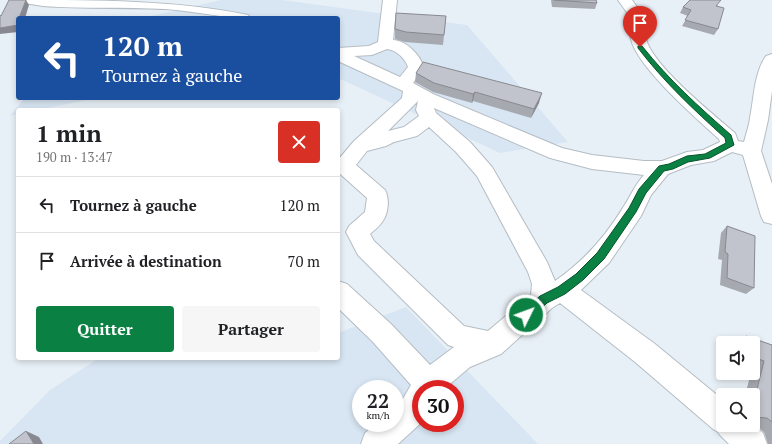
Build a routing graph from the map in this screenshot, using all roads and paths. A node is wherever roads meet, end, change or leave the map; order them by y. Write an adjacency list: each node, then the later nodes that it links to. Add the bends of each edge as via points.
1 (28, 0): 4 (street, via 155,5)
2 (390, 0): 5 (street)
3 (625, 0): 11 (street, via 640,21 640,47 678,92)
4 (234, 16)
5 (385, 44): 6 (street, via 372,50); 9 (street, via 397,45 413,59)
6 (340, 54)
7 (340, 55): 9 (street)
8 (772, 59): 11 (street, via 765,81 759,120)
9 (418, 97): 10 (street, via 410,100); 10 (street, via 410,132); 12 (street, via 557,153 592,162); 15 (street, via 485,172 539,268 544,284)
10 (361, 146): 16 (street, via 344,166 378,196 375,216 357,232 366,248 458,336)
11 (741, 148): 12 (street, via 687,159); 13 (street)
12 (662, 168): 15 (street, via 642,191 633,210 600,256 580,277)
13 (772, 216)
14 (340, 294): 17 (street, via 382,333)
15 (553, 295): 16 (street); 20 (street, via 645,352)
16 (492, 345): 18 (street, via 460,358)
17 (417, 380)
18 (434, 380)
19 (412, 410): 22 (street)
20 (716, 413)
21 (738, 432): 23 (street)
22 (376, 444)
23 (752, 444)

